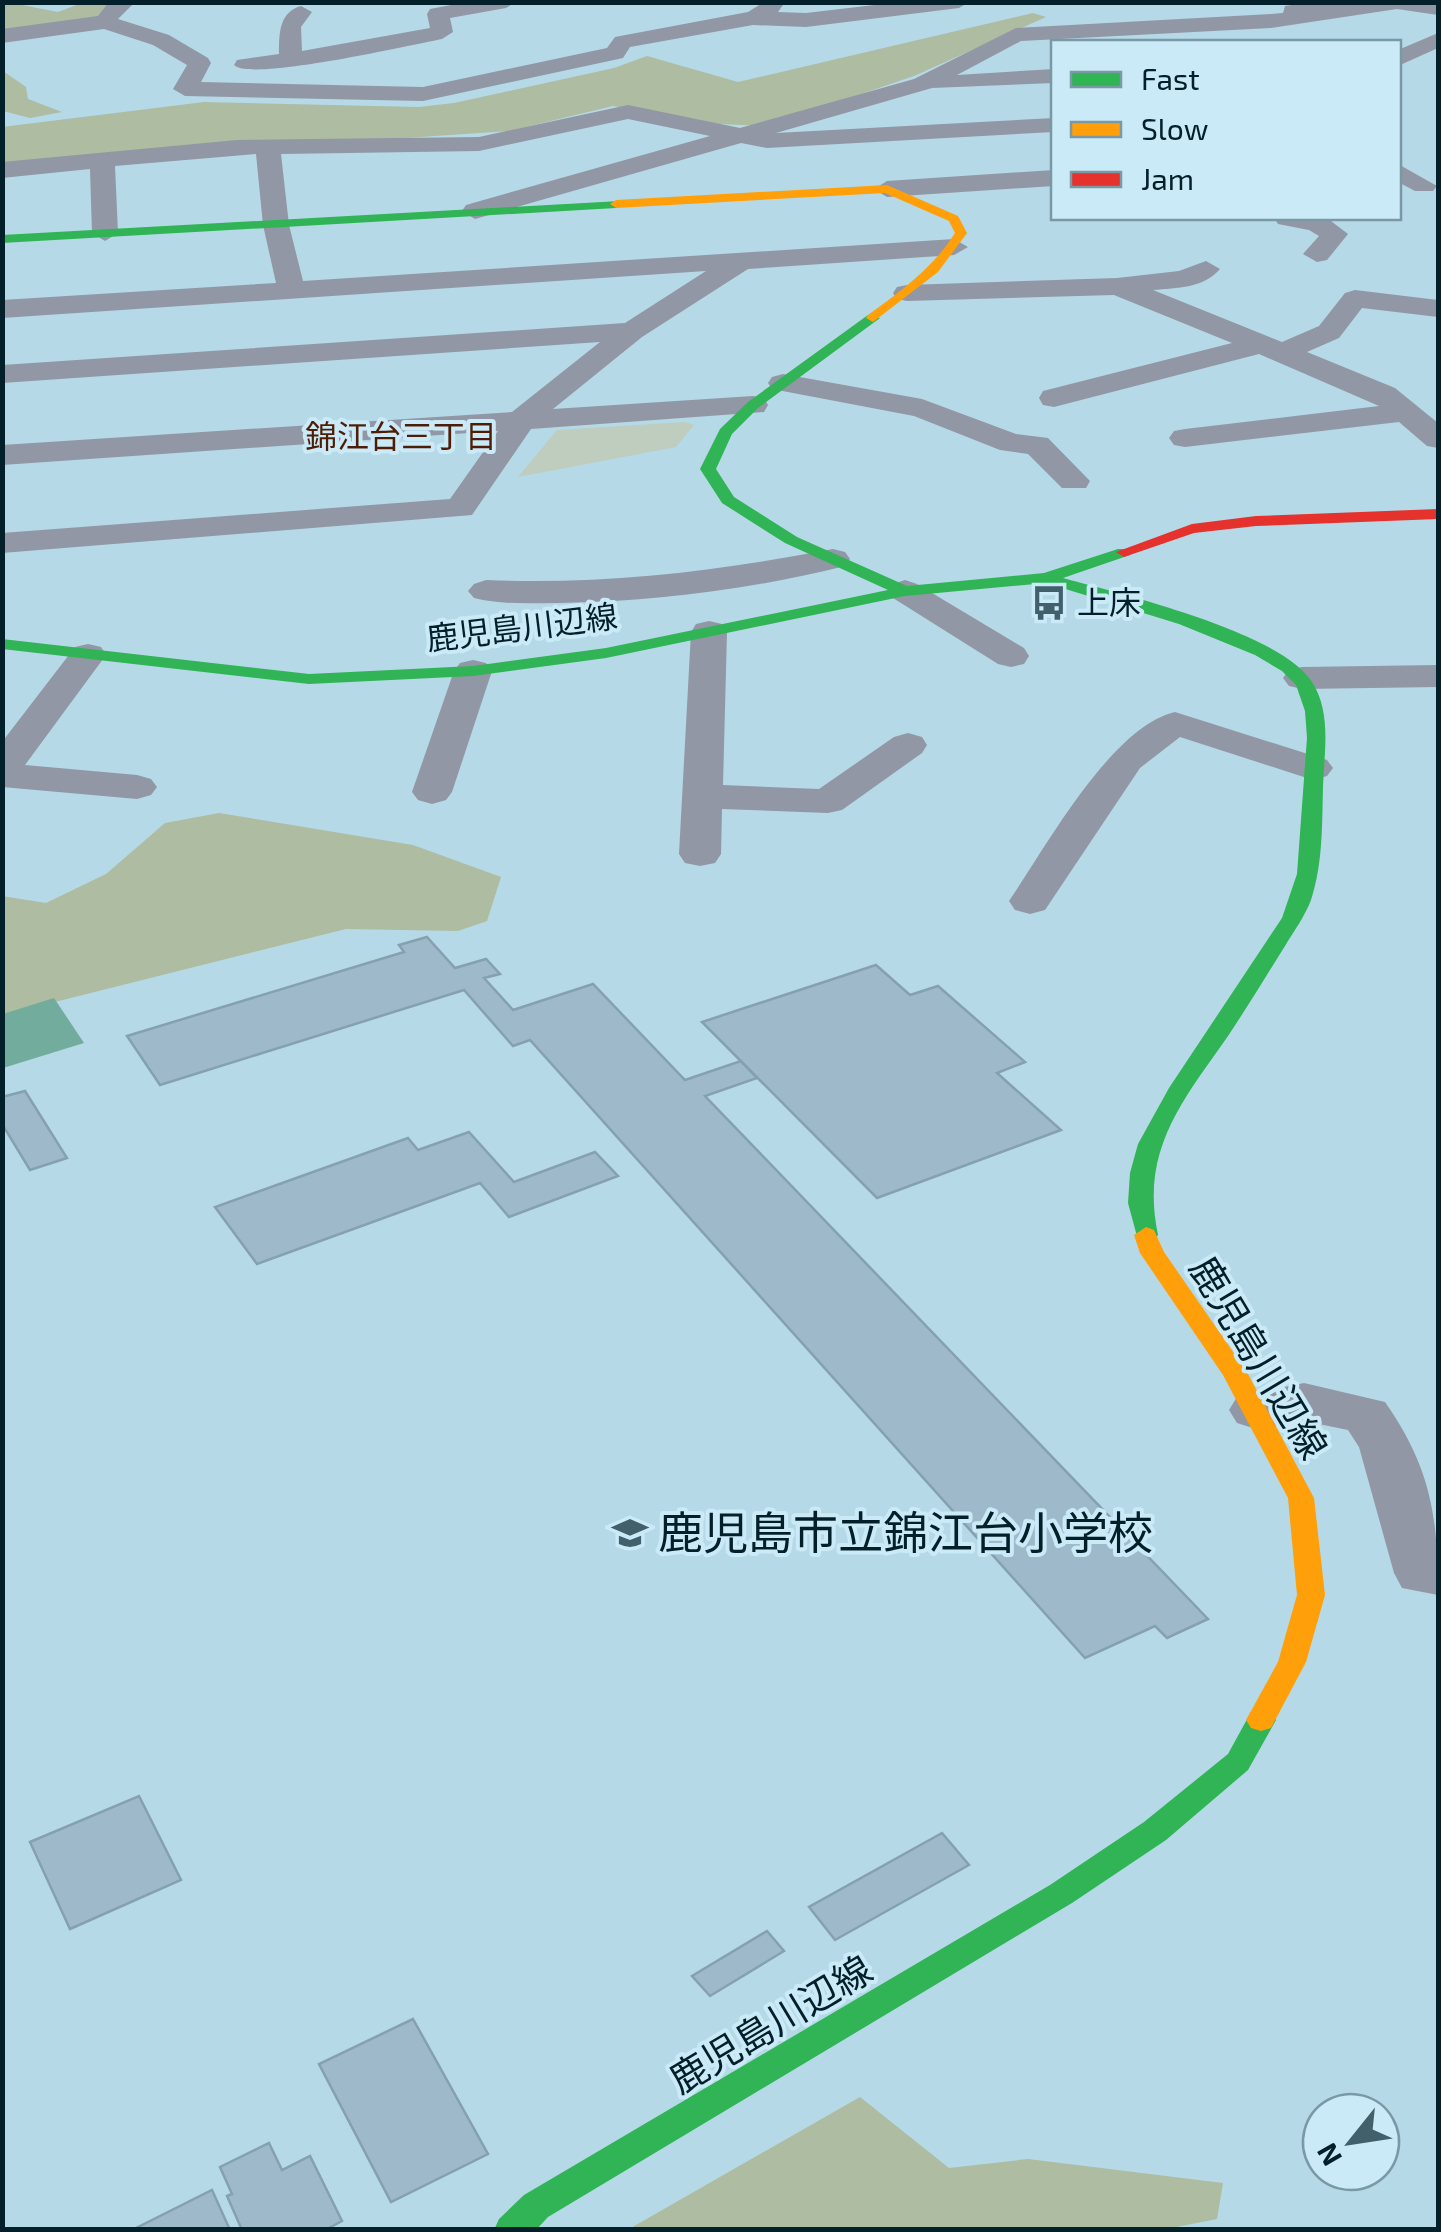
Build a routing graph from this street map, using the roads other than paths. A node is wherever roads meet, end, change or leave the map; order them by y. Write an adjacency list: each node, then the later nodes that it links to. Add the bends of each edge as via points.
1 (125, 2): 10 (street)
2 (506, 2): 14 (street, via 438,14 442,32)
3 (775, 2): 9 (street)
4 (959, 2): 9 (street, via 806,20)
5 (1227, 2): 8 (street)
6 (1438, 8): 8 (street, via 1397,3)
7 (300, 12): 14 (street, via 290,27)
8 (1324, 14): 17 (street, via 1016,35)
9 (753, 18): 15 (street, via 623,42 615,53 423,94 185,89)
10 (105, 22): 11 (street); 15 (street, via 161,40)
11 (2, 36)
12 (1438, 40): 13 (street)
13 (1401, 58)
14 (291, 61): 15 (street)
15 (198, 66)
16 (1051, 76): 17 (street)
17 (922, 84): 19 (street)
18 (1051, 126): 19 (street, via 767,141)
19 (735, 136): 20 (street, via 628,112 479,144); 27 (street)
20 (268, 148): 21 (street); 29 (street)
21 (102, 161): 22 (street); 30 (street)
22 (2, 170)
23 (1401, 174): 25 (street)
24 (1051, 178): 26 (street)
25 (1424, 186)
26 (887, 190): 27 (main road); 32 (main road, via 954,220 960,233)
27 (475, 211): 29 (main road)
28 (1300, 220): 33 (street, via 1335,234)
29 (276, 225): 30 (main road); 37 (street)
30 (105, 234): 31 (main road)
31 (2, 239)
32 (954, 247): 34 (street); 38 (main road)
33 (1317, 254)
34 (742, 260): 37 (street); 41 (street)
35 (1206, 268): 36 (street, via 1185,279)
36 (1118, 286): 38 (street); 42 (street)
37 (291, 289): 40 (street)
38 (906, 293): 44 (main road)
39 (1438, 308): 42 (street, via 1341,296 1329,332)
40 (2, 309)
41 (632, 330): 43 (street); 48 (street)
42 (1268, 350): 45 (street); 46 (street)
43 (2, 374)
44 (783, 383): 47 (main road); 52 (street, via 922,408 1012,443 1037,445)
45 (1054, 398)
46 (1403, 399): 49 (street); 50 (street)
47 (754, 405): 48 (street); 55 (main road, via 725,432 708,469 728,500)
48 (523, 418): 51 (street); 54 (street, via 460,508)
49 (1185, 438)
50 (1438, 439)
51 (2, 455)
52 (1074, 480)
53 (1438, 514): 56 (main road, 鹿児島川辺線, via 1192,529)
54 (2, 543)
55 (833, 559): 57 (street, via 582,593); 58 (main road)
56 (1046, 578): 58 (main road, 鹿児島川辺線); 65 (main road, 鹿児島川辺線, via 1244,642)
57 (486, 591)
58 (905, 592): 59 (main road, 鹿児島川辺線); 62 (street)
59 (709, 632): 63 (main road, 鹿児島川辺線); 71 (street)
60 (2, 644): 61 (main road, 鹿児島川辺線)
61 (88, 655): 63 (main road, 鹿児島川辺線, via 308,679); 68 (street)
62 (1011, 656)
63 (473, 671): 70 (street)
64 (1438, 676): 65 (street)
65 (1302, 678): 67 (main road, 鹿児島川辺線, via 1319,739)
66 (908, 745): 71 (street, via 828,801)
67 (1313, 768): 73 (street, via 1175,723 1126,760); 74 (main road, 鹿児島川辺線, via 1312,848 1300,902 1234,1012 1162,1112 1140,1180 1139,1215 1152,1252)
68 (2, 772): 69 (street)
69 (137, 787)
70 (432, 792)
71 (702, 796): 72 (street)
72 (700, 854)
73 (1030, 901)
74 (1256, 1410): 75 (street, via 1304,1402 1366,1415 1386,1446 1423,1573); 76 (main road, 鹿児島川辺線, via 1301,1498 1311,1595 1292,1662 1238,1762 1155,1831 1061,1894 536,2206)
75 (1438, 1574)
76 (511, 2230)

